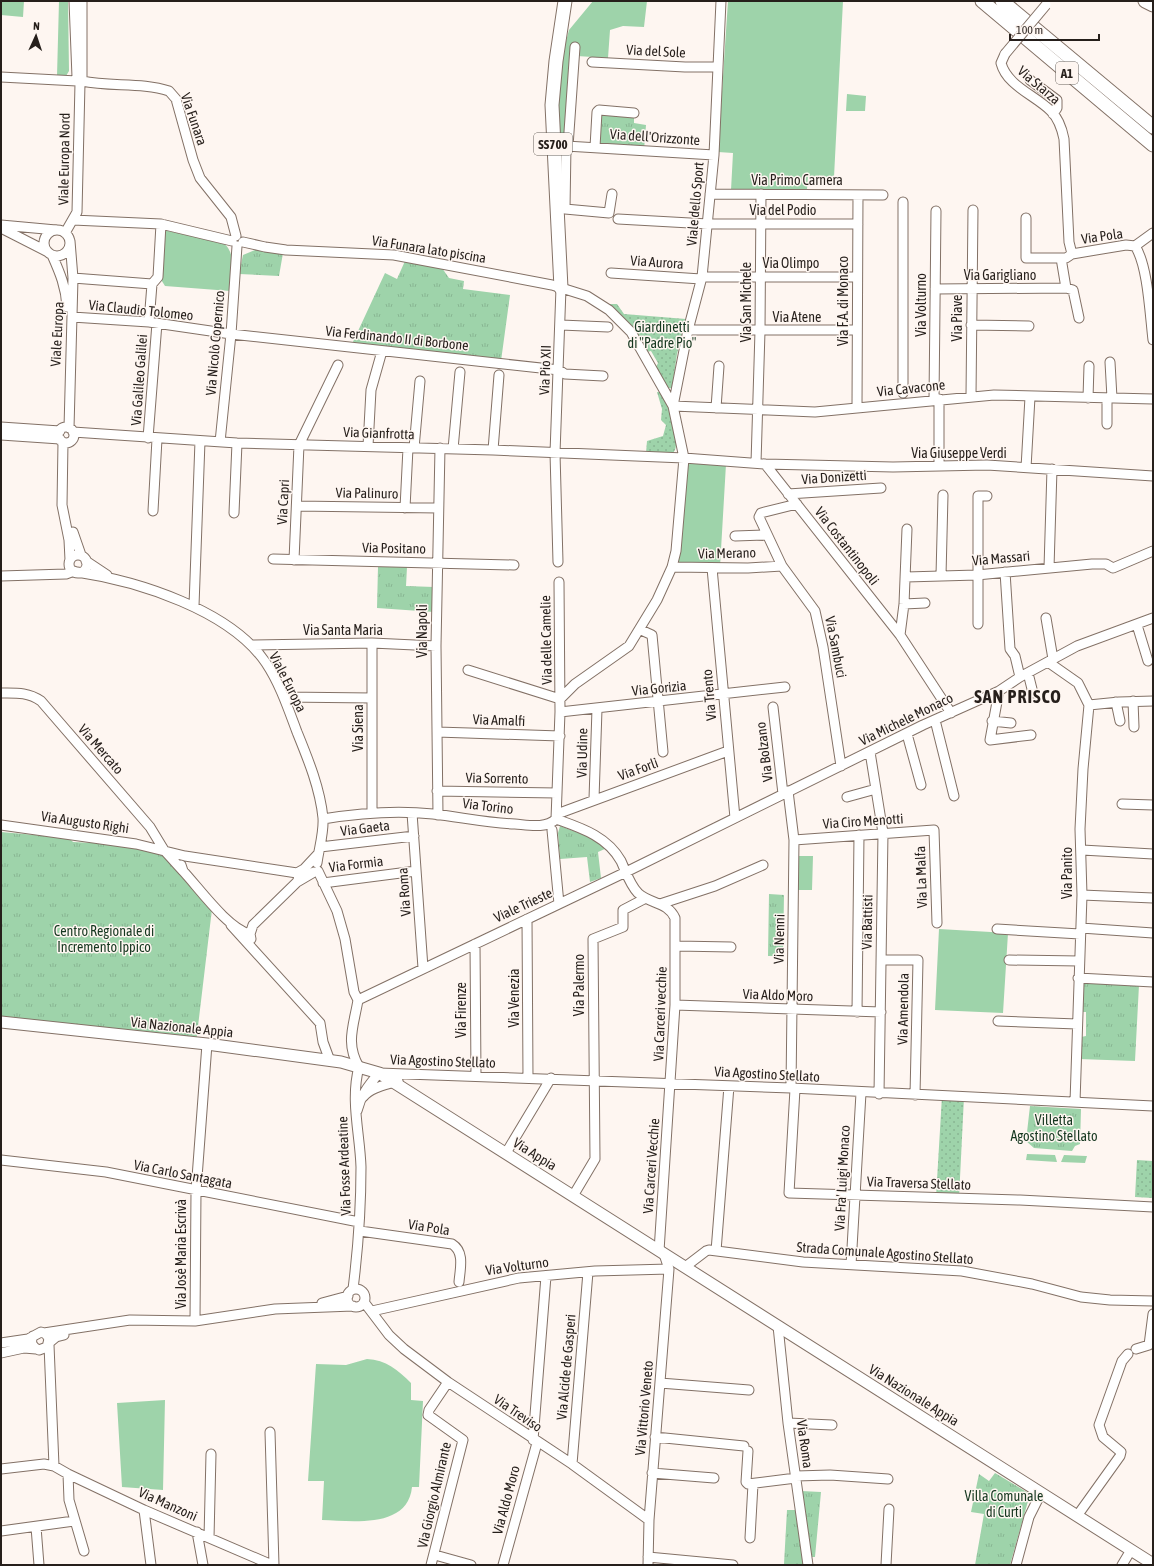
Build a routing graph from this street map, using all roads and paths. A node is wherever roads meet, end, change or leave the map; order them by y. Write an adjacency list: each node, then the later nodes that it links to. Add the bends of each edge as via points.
1 (74, 1): 15 (street)
2 (82, 1): 15 (street)
3 (565, 1): 54 (highway, SS700, via 552,105)
4 (721, 1): 12 (street, Viale dello Sport)
5 (982, 1): 19 (highway, A1)
6 (1002, 1): 18 (highway, A1)
7 (1145, 1): 9 (highway)
8 (1047, 3): 17 (street, Via Starza, bridge, via 1005,54 1001,63 1003,73)
9 (1153, 5)
10 (575, 47): 20 (street)
11 (592, 62): 12 (street, Via del Sole)
12 (718, 67): 22 (street, Viale dello Sport)
13 (1, 77): 15 (street, Via Funara)
14 (1030, 80): 17 (street, via 1056,100 1057,108)
15 (80, 82): 33 (street, Viale Europa Nord, via 78,197 77,212); 42 (street, Via Funara, via 146,86 169,91 176,99 200,178 231,217)
16 (634, 113): 21 (street, Via dell'Orizzonte, via 599,110)
17 (1053, 114): 45 (street, Via Starza, via 1064,139 1069,242)
18 (1153, 128)
19 (1153, 145)
20 (568, 146): 21 (street, Via dell'Orizzonte); 23 (street, via 565,209 609,213)
21 (595, 147): 22 (street, Via dell'Orizzonte)
22 (714, 154): 24 (street, Viale dello Sport)
23 (612, 194)
24 (710, 194): 25 (street, Via Primo Carnera); 35 (street, Viale dello Sport)
25 (761, 194): 26 (street, Via Primo Carnera); 36 (street, Via San Michele)
26 (858, 195): 27 (street, Via Primo Carnera); 37 (street, Via F.A. di Monaco)
27 (883, 195)
28 (903, 202): 80 (street)
29 (973, 210): 57 (street, Via Piave)
30 (936, 211): 56 (street, Via Volturno)
31 (1026, 218): 46 (street, via 1026,258)
32 (618, 219): 35 (street, Via del Podio)
33 (73, 220): 34 (street, Via Funara lato piscina); 41 (street, Viale Europa Nord)
34 (161, 224): 42 (street, Via Funara lato piscina); 53 (street, Via Galileo Galilei, via 158,277)
35 (708, 224): 36 (street, Via del Podio); 51 (street, Viale dello Sport)
36 (761, 224): 37 (street, Via del Podio); 48 (street, Via San Michele)
37 (858, 224): 49 (street, Via F.A. di Monaco)
38 (1, 225): 41 (street)
39 (1, 228): 44 (street)
40 (1153, 233): 43 (street)
41 (64, 235): 44 (street, via 69,249 64,255); 44 (street, via 49,233 46,237 44,245); 50 (street, Viale Europa)
42 (237, 241): 54 (street, Via Funara lato piscina, via 286,250 394,255); 68 (street, Via Nicolò Copernico)
43 (1135, 246): 45 (street, Via Pola, via 1126,245); 52 (street, Via Pola)
44 (50, 254): 93 (street, Viale Europa, via 62,277 66,293)
45 (1072, 254): 46 (street)
46 (1061, 258): 55 (street)
47 (611, 273): 51 (street, Via Aurora)
48 (760, 276): 49 (street, Via Olimpo); 51 (street, Via Olimpo); 67 (street, Via San Michele)
49 (857, 277): 66 (street, Via F.A. di Monaco)
50 (73, 278): 53 (street); 58 (street, Viale Europa)
51 (701, 278): 65 (street, Viale dello Sport)
52 (1149, 279): 69 (street, Via Pola)
53 (152, 284): 60 (street, Via Galileo Galilei)
54 (561, 288): 61 (street, Via Pio XII); 87 (street, via 587,296 621,320 635,338)
55 (1066, 288): 57 (street, Via Garigliano); 59 (street, via 1073,290)
56 (935, 289): 57 (street, Via Garigliano); 85 (street, Via Volturno)
57 (971, 289): 62 (street, Via Piave)
58 (72, 317): 60 (street, Via Claudio Tolomeo); 93 (street, Viale Europa)
59 (1079, 318)
60 (153, 323): 68 (street, Via Claudio Tolomeo); 94 (street, Via Galileo Galilei)
61 (561, 325): 63 (street); 75 (street, Via Pio XII)
62 (971, 325): 64 (street); 81 (street, Via Piave)
63 (608, 326)
64 (1029, 326)
65 (688, 330): 67 (street, Via Atene); 87 (street, Viale dello Sport)
66 (857, 330): 67 (street, Via Atene); 89 (street, Via F.A. di Monaco)
67 (760, 331): 90 (street, Via San Michele)
68 (231, 334): 70 (street, Via Ferdinando II di Borbone); 96 (street, Via Nicolò Copernico)
69 (1153, 340)
70 (382, 351): 75 (street, Via Ferdinando II di Borbone); 99 (street, via 372,390)
71 (1110, 362): 84 (street)
72 (338, 365): 98 (street)
73 (719, 366): 88 (street)
74 (1089, 366): 83 (street)
75 (559, 370): 78 (street, Via Ferdinando II di Borbone, via 565,374); 104 (street, Via Pio XII)
76 (460, 372): 102 (street)
77 (499, 375): 103 (street)
78 (603, 376)
79 (420, 381): 100 (street)
80 (903, 394)
81 (971, 396): 82 (street, Via Cavacone); 85 (street, Via Cavacone)
82 (1030, 397): 83 (street, Via Cavacone); 108 (street)
83 (1088, 398): 84 (street, Via Cavacone)
84 (1110, 398): 86 (street, Via Cavacone); 91 (street)
85 (937, 399): 89 (street, Via Cavacone); 107 (street, Via Volturno)
86 (1153, 399)
87 (673, 406): 88 (street, Via Cavacone); 105 (street)
88 (716, 408): 90 (street, Via Cavacone)
89 (857, 408): 90 (street, Via Cavacone, via 815,412)
90 (758, 410): 106 (street, Via San Michele)
91 (1107, 424)
92 (5, 431): 93 (street, Via Gianfrotta)
93 (65, 434): 94 (street, Via Gianfrotta); 125 (street, Viale Europa, via 69,505 74,540); 132 (street, Viale Europa, via 62,505)
94 (152, 438): 95 (street, Via Gianfrotta); 119 (street, Via Galileo Galilei)
95 (200, 441): 96 (street, Via Gianfrotta); 145 (street)
96 (220, 442): 97 (street, Via Gianfrotta)
97 (237, 443): 98 (street, Via Gianfrotta); 120 (street)
98 (299, 445): 99 (street, Via Gianfrotta); 116 (street, Via Capri)
99 (368, 446): 100 (street, Via Gianfrotta)
100 (411, 448): 101 (street, Via Gianfrotta); 117 (street)
101 (440, 448): 102 (street, Via Gianfrotta); 118 (street, Via Napoli)
102 (453, 449): 103 (street, Via Gianfrotta)
103 (493, 450): 104 (street, Via Gianfrotta)
104 (555, 453): 105 (street, Via Gianfrotta); 128 (street)
105 (684, 458): 106 (street); 133 (street, via 676,551)
106 (760, 464): 107 (street, Via Giuseppe Verdi); 112 (street, Via Costantinopoli)
107 (939, 466): 108 (street, Via Giuseppe Verdi)
108 (1026, 468): 109 (street, Via Giuseppe Verdi)
109 (1052, 469): 110 (street, Via Giuseppe Verdi); 135 (street)
110 (1153, 476)
111 (881, 488): 112 (street, Via Donizetti)
112 (788, 494): 115 (street, Via Costantinopoli)
113 (943, 495): 139 (street)
114 (987, 496): 137 (street, via 978,496)
115 (797, 504): 122 (street, Via Sambuci, via 759,514); 151 (street, Via Costantinopoli)
116 (297, 506): 117 (street, Via Palinuro); 127 (street, Via Capri)
117 (405, 508): 118 (street, Via Palinuro)
118 (438, 508): 129 (street, Via Napoli)
119 (153, 511)
120 (234, 513)
121 (907, 529): 141 (street)
122 (767, 535): 123 (street); 131 (street, Via Sambuci)
123 (735, 536)
124 (1153, 551): 135 (street, Via Massari, via 1113,568 1106,564 1092,564)
125 (84, 558): 132 (street, via 74,556); 132 (street, via 85,569); 140 (street, Viale Europa)
126 (273, 559): 127 (street, Via Positano)
127 (294, 560): 129 (street, Via Positano)
128 (558, 562)
129 (437, 563): 130 (street, Via Positano); 154 (street, Via Napoli)
130 (514, 564)
131 (782, 566): 134 (street, Via Merano); 188 (street, Via Sambuci, via 815,611)
132 (73, 567): 138 (street, via 54,575); 140 (street, Viale Europa)
133 (672, 567): 134 (street, Via Merano); 150 (street)
134 (712, 568): 163 (street, Via Trento)
135 (1049, 568): 136 (street, Via Massari)
136 (1005, 572): 137 (street, Via Massari); 158 (street, via 1010,649)
137 (977, 575): 139 (street, Via Massari); 148 (street)
138 (1, 576)
139 (941, 576): 141 (street, Via Massari)
140 (110, 577): 145 (street, Viale Europa)
141 (906, 577): 144 (street)
142 (559, 582): 166 (street, Via delle Camelie)
143 (925, 603): 144 (street)
144 (904, 604): 151 (street)
145 (194, 606): 153 (street, Viale Europa, via 236,631)
146 (1046, 618): 155 (street)
147 (1153, 618): 149 (street, Via Michele Monaco)
148 (978, 624)
149 (1137, 625): 155 (street, Via Michele Monaco, via 1077,646); 156 (street)
150 (641, 630): 166 (street, via 629,646 575,684); 169 (street, via 652,635)
151 (900, 635): 175 (street, Via Costantinopoli)
152 (372, 643): 153 (street, Via Santa Maria); 154 (street, Via Santa Maria); 165 (street, Via Siena)
153 (251, 645): 164 (street, Viale Europa, via 266,663)
154 (436, 646): 181 (street, Via Napoli)
155 (1050, 661): 158 (street, Via Michele Monaco); 171 (street, via 1078,683)
156 (1148, 661)
157 (468, 670): 166 (street)
158 (1024, 675): 160 (street, Via Michele Monaco); 162 (street)
159 (785, 687): 163 (street, Via Gorizia)
160 (999, 691): 175 (street, Via Michele Monaco); 178 (street)
161 (1, 693): 212 (street, Via Mercato, via 23,693 41,701 150,827)
162 (1033, 693)
163 (722, 695): 169 (street, Via Gorizia); 185 (street, Via Trento)
164 (284, 697): 165 (street); 204 (street, Viale Europa, via 310,766)
165 (372, 698): 199 (street, Via Siena)
166 (560, 699): 174 (street, Via delle Camelie)
167 (1133, 701): 168 (street); 170 (street); 180 (street)
168 (1153, 701)
169 (659, 702): 173 (street, Via Gorizia); 186 (street)
170 (1116, 702): 171 (street); 177 (street)
171 (1089, 705): 213 (street, Via Panito, via 1080,829)
172 (773, 707): 193 (street, Via Bolzano)
173 (597, 709): 174 (street, Via Gorizia); 196 (street, Via Udine)
174 (560, 712): 184 (street, Via delle Camelie)
175 (951, 713): 176 (street, Via Michele Monaco)
176 (935, 720): 182 (street, Via Michele Monaco); 194 (street)
177 (1120, 721)
178 (992, 722): 179 (street); 183 (street, via 990,740)
179 (1011, 723)
180 (1134, 727)
181 (437, 732): 184 (street, Via Amalfi); 191 (street, Via Napoli)
182 (907, 734): 187 (street, Via Michele Monaco); 189 (street)
183 (1031, 735)
184 (560, 736): 192 (street, Via delle Camelie)
185 (728, 751): 196 (street, Via Forlì); 203 (street, Via Trento)
186 (663, 752)
187 (870, 752): 188 (street, Via Michele Monaco); 190 (street, Via Battisti)
188 (841, 766): 193 (street, Via Michele Monaco)
189 (921, 785)
190 (876, 789): 195 (street); 208 (street, Via Battisti)
191 (437, 791): 192 (street, Via Sorrento); 201 (street, Via Napoli)
192 (557, 793): 202 (street, Via delle Camelie)
193 (785, 793): 203 (street, Via Michele Monaco); 211 (street, Via Nenni)
194 (954, 796)
195 (847, 797)
196 (594, 799): 202 (street, Via Forlì)
197 (1122, 804): 198 (street)
198 (1153, 805)
199 (372, 813): 200 (street, Via Torino); 204 (street, Via Torino)
200 (412, 813): 201 (street, Via Torino); 210 (street, Via Roma)
201 (438, 815): 202 (street, Via Torino, via 507,824 542,825 551,824)
202 (556, 817): 220 (street, via 604,841 612,848)
203 (736, 817): 220 (street, Viale Trieste)
204 (323, 819): 216 (street, Viale Europa)
205 (1, 825): 212 (street, Via Augusto Righi)
206 (552, 830): 227 (street)
207 (934, 830): 208 (street, Via Ciro Menotti); 230 (street, Via La Malfa)
208 (884, 833): 209 (street, Via Ciro Menotti); 240 (street, Via Battisti)
209 (859, 834): 211 (street, Via Ciro Menotti); 249 (street)
210 (414, 836): 216 (street, Via Gaeta); 219 (street, Via Roma)
211 (794, 840): 248 (street, Via Nenni)
212 (164, 850): 215 (street, Via Augusto Righi); 218 (street)
213 (1082, 850): 214 (street); 224 (street, Via Panito)
214 (1153, 854)
215 (185, 856): 218 (street, via 181,860); 221 (street, Via Augusto Righi)
216 (318, 861): 221 (street); 222 (street); 223 (street)
217 (764, 865): 228 (street, via 715,886)
218 (183, 871): 231 (street)
219 (416, 871): 223 (street, Via Formia); 243 (street, Via Roma)
220 (626, 872): 225 (street, Via Carceri vecchie, via 632,886); 227 (street, Viale Trieste)
221 (297, 873): 222 (street)
222 (297, 882): 235 (street, via 254,926)
223 (323, 883): 246 (street, via 337,911 345,939 351,980)
224 (1082, 894): 226 (street); 233 (street, Via Panito)
225 (644, 898): 228 (street, Via Carceri vecchie); 265 (street, Via Palermo, via 623,910 622,927 593,939)
226 (1153, 898)
227 (559, 904): 229 (street, Viale Trieste)
228 (660, 904): 237 (street, Via Carceri vecchie, via 668,908 675,918)
229 (527, 919): 236 (street, Viale Trieste); 263 (street, Via Venezia)
230 (937, 923)
231 (231, 925): 235 (street); 239 (street)
232 (997, 929): 233 (street)
233 (1080, 931): 234 (street); 242 (street, Via Panito)
234 (1153, 933)
235 (250, 934): 239 (street)
236 (475, 944): 243 (street, Viale Trieste); 262 (street, Via Firenze)
237 (676, 946): 238 (street); 247 (street, Via Carceri vecchie)
238 (731, 947)
239 (252, 948): 255 (street, via 320,1023)
240 (881, 960): 250 (street, Via Battisti); 272 (street, Via Amendola, via 918,960)
241 (1009, 960): 242 (street)
242 (1079, 961): 244 (street, Via Panito)
243 (423, 968): 246 (street, Viale Trieste)
244 (1078, 978): 245 (street); 253 (street, Via Panito)
245 (1153, 982)
246 (358, 1000): 254 (street)
247 (675, 1005): 248 (street, Via Aldo Moro); 267 (street, Via Carceri vecchie)
248 (792, 1010): 249 (street, Via Aldo Moro); 269 (street, Via Nenni)
249 (857, 1012): 250 (street, Via Aldo Moro)
250 (881, 1012): 271 (street, Via Battisti)
251 (998, 1021): 253 (street)
252 (1, 1022): 256 (main road, Via Nazionale Appia)
253 (1077, 1024): 273 (street, Via Panito)
254 (351, 1040): 258 (street); 259 (street, via 353,1056)
255 (323, 1042): 257 (street); 258 (street)
256 (207, 1044): 257 (main road, Via Nazionale Appia); 278 (street, Via Josè Maria Escrivà)
257 (314, 1059): 258 (main road, Via Nazionale Appia)
258 (335, 1061): 259 (main road, Via Nazionale Appia)
259 (359, 1067): 260 (main road, Via Appia); 275 (street, Via Fosse Ardeatine, via 354,1090)
260 (380, 1073): 261 (street, Via Agostino Stellato); 266 (main road, Via Appia); 275 (street, via 365,1088)
261 (428, 1074): 262 (street, Via Agostino Stellato); 266 (street)
262 (476, 1076): 263 (street, Via Agostino Stellato)
263 (528, 1078): 264 (street, Via Agostino Stellato)
264 (551, 1078): 265 (street, Via Agostino Stellato); 276 (street)
265 (594, 1080): 267 (street, Via Agostino Stellato); 280 (street, via 595,1159)
266 (394, 1082): 275 (street, via 366,1094); 276 (main road, Via Appia)
267 (671, 1084): 268 (street, Via Agostino Stellato); 285 (street, Via Carceri Vecchie)
268 (729, 1086): 269 (street, Via Agostino Stellato); 284 (street)
269 (793, 1088): 270 (street, Via Agostino Stellato); 279 (street, Via Traversa Stellato, via 789,1192)
270 (861, 1093): 271 (street, Via Agostino Stellato); 279 (street, Via Fra' Luigi Monaco)
271 (879, 1094): 272 (street, Via Agostino Stellato)
272 (915, 1095): 273 (street, Via Agostino Stellato)
273 (1075, 1102): 274 (street, Via Agostino Stellato)
274 (1153, 1106)
275 (356, 1111): 282 (street, Via Fosse Ardeatine, via 361,1167)
276 (506, 1153): 280 (main road, Via Appia)
277 (1, 1160): 278 (street, Via Carlo Santagata, via 106,1172)
278 (196, 1191): 282 (street, Via Carlo Santagata); 301 (street, Via Josè Maria Escrivà)
279 (855, 1194): 281 (street, Via Traversa Stellato); 287 (street, Via Fra' Luigi Monaco)
280 (573, 1196): 285 (main road, Via Appia)
281 (1153, 1207)
282 (359, 1222): 283 (street, Via Fosse Ardeatine)
283 (360, 1232): 286 (street, Via Fosse Ardeatine); 292 (street, Via Pola, via 452,1244 460,1252)
284 (713, 1251): 287 (street, Strada Comunale Agostino Stellato); 288 (street, via 706,1251)
285 (662, 1252): 288 (main road, Via Nazionale Appia); 289 (street, Via Vittorio Veneto)
286 (357, 1264): 293 (street, Via Fosse Ardeatine); 294 (street, Via Fosse Ardeatine)
287 (852, 1265): 295 (street, Strada Comunale Agostino Stellato, via 962,1271 1032,1284 1081,1297)
288 (685, 1267): 303 (main road, Via Nazionale Appia)
289 (669, 1269): 290 (street, Via Volturno); 311 (street, Via Vittorio Veneto)
290 (588, 1272): 291 (street, Via Volturno); 321 (street, Via Alcide de Gasperi)
291 (546, 1276): 298 (street, Via Volturno, via 519,1278 463,1289); 317 (street, Via Aldo Moro)
292 (459, 1282)
293 (363, 1292): 294 (street, via 359,1289); 296 (street, via 365,1297)
294 (351, 1293): 296 (street, via 348,1302); 297 (street)
295 (1153, 1301)
296 (358, 1305): 297 (street); 298 (street, Via Treviso); 302 (street, Via Treviso)
297 (304, 1307): 301 (street, via 275,1308)
298 (372, 1311): 302 (street, Via Treviso)
299 (1153, 1314): 333 (street, via 1149,1345 1132,1351 1122,1361 1099,1425 1103,1437 1121,1452 1120,1456)
300 (176, 1320): 301 (street); 304 (street, via 130,1320); 306 (street, via 56,1337)
301 (195, 1321)
302 (378, 1321): 310 (street, Via Treviso, via 388,1335 404,1349)
303 (778, 1326): 313 (street, Via Roma); 330 (main road, Via Nazionale Appia)
304 (44, 1333): 305 (street, via 38,1332); 306 (street, via 48,1336)
305 (33, 1336): 307 (street); 308 (street, via 32,1344)
306 (49, 1344): 308 (street, via 44,1349); 309 (street)
307 (3, 1348): 308 (street)
308 (37, 1349): 309 (street)
309 (48, 1365): 318 (street)
310 (448, 1382): 317 (street, Via Treviso); 343 (street, Via Giorgio Almirante, via 428,1410 428,1415 463,1440)
311 (660, 1383): 312 (street); 316 (street, Via Vittorio Veneto)
312 (749, 1390)
313 (788, 1423): 314 (street); 326 (street, Via Roma)
314 (832, 1424)
315 (270, 1432): 349 (street)
316 (655, 1437): 324 (street, Via Vittorio Veneto); 329 (street, via 746,1448 746,1482)
317 (535, 1441): 321 (street, Via Treviso); 352 (street, Via Aldo Moro)
318 (53, 1446): 320 (street); 322 (street)
319 (211, 1454): 339 (street)
320 (44, 1464): 322 (street, Via Manzoni); 323 (street, Via Manzoni)
321 (572, 1464): 334 (street, Via Treviso)
322 (54, 1466): 325 (street, Via Manzoni)
323 (1, 1469)
324 (652, 1473): 327 (street); 334 (street, Via Vittorio Veneto)
325 (68, 1474): 332 (street, Via Manzoni); 335 (street, via 69,1500)
326 (796, 1477): 328 (street, via 830,1475); 329 (street); 354 (street, Via Roma)
327 (714, 1478)
328 (888, 1479)
329 (753, 1484): 340 (street)
330 (1041, 1493): 333 (main road, Via Nazionale Appia); 356 (street, via 1029,1517)
331 (889, 1509): 355 (street)
332 (144, 1510): 338 (street, Via Manzoni); 347 (street)
333 (1077, 1516): 341 (main road, Via Nazionale Appia)
334 (649, 1520): 344 (street, Via Vittorio Veneto)
335 (74, 1521): 336 (street); 342 (street)
336 (36, 1527): 337 (street); 346 (street)
337 (1, 1531)
338 (196, 1532): 339 (street, Via Manzoni); 348 (street)
339 (209, 1538): 349 (street, Via Manzoni)
340 (750, 1538)
341 (1131, 1550): 345 (main road, Via Nazionale Appia); 357 (street)
342 (84, 1551)
343 (435, 1555): 350 (street, Via Giorgio Almirante); 351 (street)
344 (648, 1561): 353 (street)
345 (1153, 1564)
346 (39, 1565)
347 (151, 1565)
348 (203, 1565)
349 (273, 1565)
350 (431, 1565)
351 (471, 1565)
352 (503, 1565)
353 (734, 1565)
354 (808, 1565)
355 (886, 1565)
356 (1016, 1565)
357 (1122, 1565)

